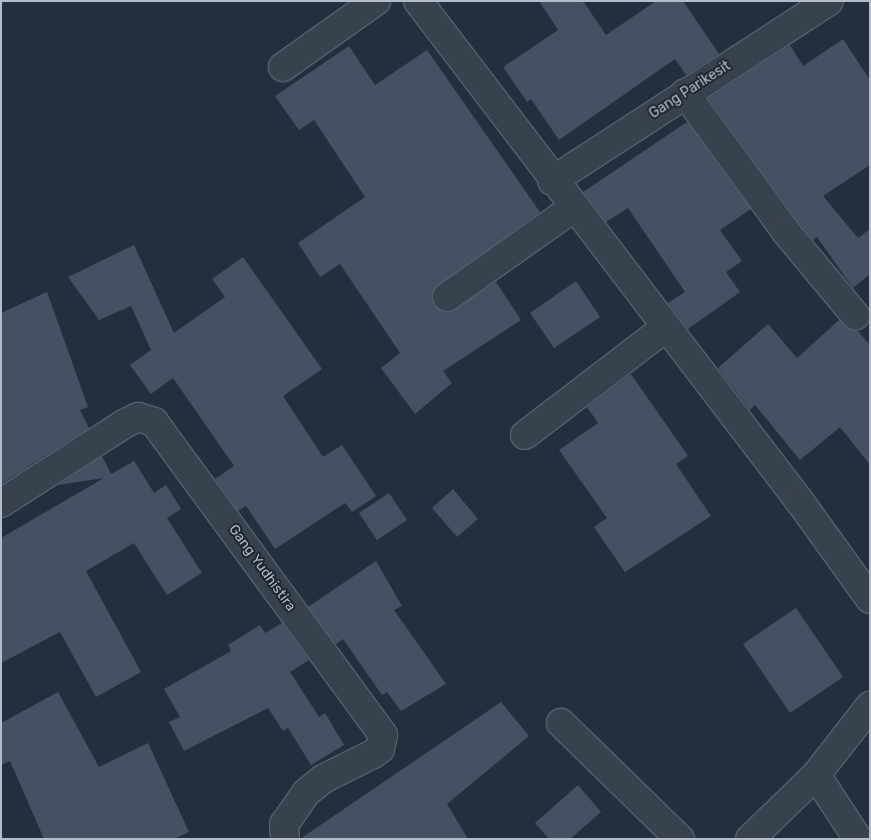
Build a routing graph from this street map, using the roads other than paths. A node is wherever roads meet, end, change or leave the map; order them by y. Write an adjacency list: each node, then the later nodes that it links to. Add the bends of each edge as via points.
1 (376, 1): 4 (street)
2 (418, 1): 6 (street)
3 (829, 1): 5 (street, Gang Parikesit)
4 (283, 67)
5 (685, 93): 6 (street, Gang Parikesit); 9 (street, via 787,233)
6 (552, 181): 7 (street)
7 (573, 208): 8 (street); 10 (street)
8 (447, 297)
9 (856, 315)
10 (665, 328): 11 (street); 13 (street, via 801,503)
11 (525, 435)
12 (1, 503): 17 (street, Gang Yudhistira, via 124,424 138,417 154,422 383,735 380,749 323,779 306,793 287,818 283,831)
13 (870, 599)
14 (870, 706): 16 (street)
15 (561, 722): 18 (street)
16 (816, 776): 19 (street); 20 (street)
17 (285, 839)
18 (680, 839)
19 (750, 839)
20 (858, 839)

